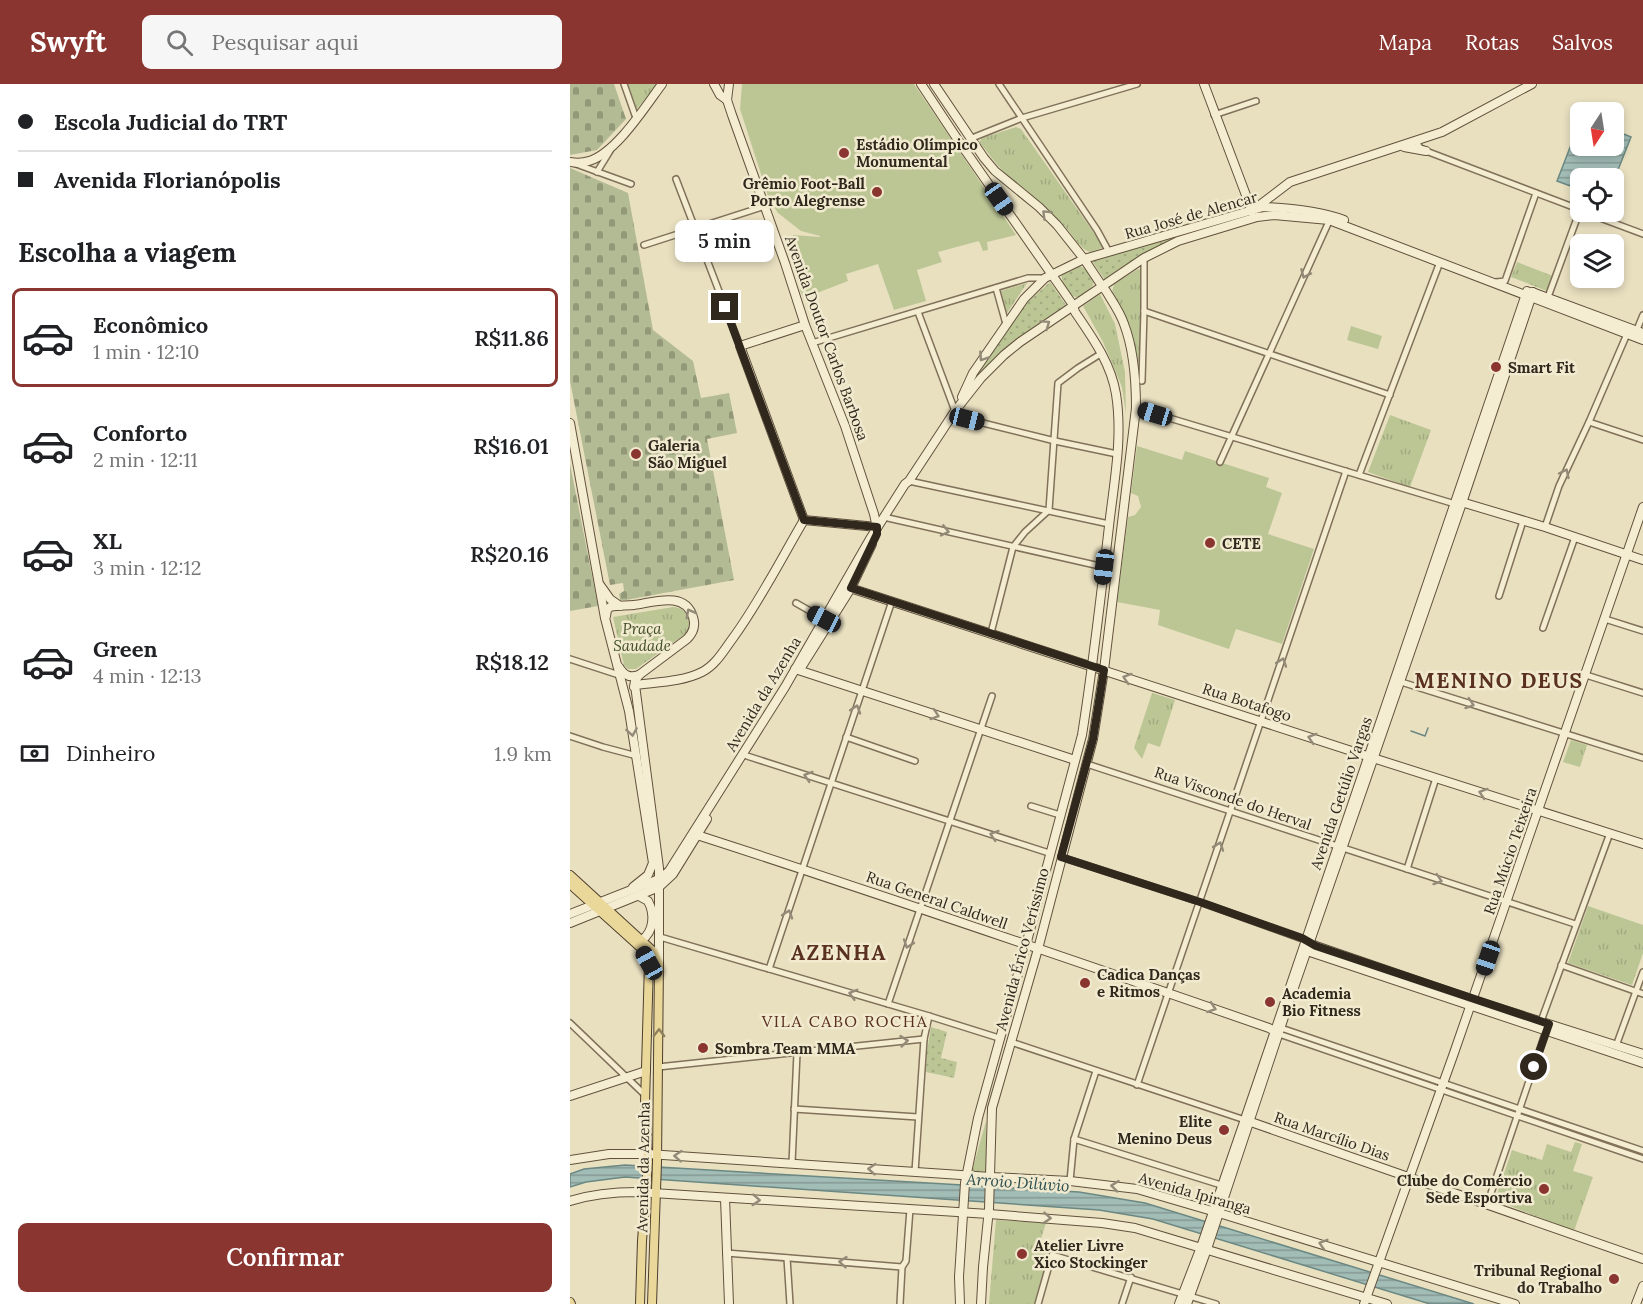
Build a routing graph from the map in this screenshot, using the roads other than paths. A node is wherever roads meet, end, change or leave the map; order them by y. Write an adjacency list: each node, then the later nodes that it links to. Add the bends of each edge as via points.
1 (624, 84): 14 (street)
2 (662, 84): 14 (main road)
3 (714, 84): 11 (main road)
4 (729, 84): 11 (main road, Avenida Doutor Carlos Barbosa)
5 (921, 84): 44 (main road, Avenida Érico Veríssimo)
6 (934, 84): 16 (main road, Avenida Érico Veríssimo)
7 (999, 84): 15 (street)
8 (1137, 84): 15 (street)
9 (1204, 84): 13 (main road)
10 (1532, 84): 17 (main road, via 1442,132)
11 (728, 100): 26 (main road, Avenida Doutor Carlos Barbosa)
12 (1256, 101): 13 (street)
13 (1215, 115): 28 (main road)
14 (636, 118): 18 (main road)
15 (1022, 118): 16 (street); 38 (street)
16 (972, 138): 41 (main road, Avenida Érico Veríssimo, one-way to 16, via 1039,207 995,171)
17 (1421, 139): 19 (main road); 20 (street, via 1419,147)
18 (614, 146): 21 (main road, via 589,161); 22 (street)
19 (1396, 147): 20 (main road); 28 (main road, via 1290,182)
20 (1426, 152): 25 (street)
21 (571, 162): 22 (street)
22 (597, 172): 24 (street)
23 (676, 179): 33 (street)
24 (631, 184)
25 (1536, 193): 27 (street); 45 (street)
26 (765, 206): 33 (street); 56 (main road, Avenida Doutor Carlos Barbosa)
27 (1570, 206)
28 (1252, 211): 29 (main road, Rua José de Alencar, via 1275,207); 30 (main road); 38 (main road, Rua José de Alencar)
29 (1330, 218): 30 (main road, Rua José de Alencar, via 1274,215); 35 (main road, Rua José de Alencar); 36 (main road, Rua José de Alencar); 61 (street, one-way to 61)
30 (1243, 220): 40 (main road, Rua José de Alencar, via 1178,241)
31 (1578, 222): 50 (street)
32 (1611, 222): 34 (street)
33 (694, 229): 37 (street); 59 (street)
34 (1643, 234)
35 (1374, 237): 36 (main road); 43 (main road, Rua José de Alencar)
36 (1391, 238): 39 (main road, Rua José de Alencar)
37 (644, 245)
38 (1109, 252): 41 (main road, Rua José de Alencar)
39 (1433, 254): 42 (main road, Rua José de Alencar); 43 (main road)
40 (1144, 258): 47 (main road, Rua José de Alencar); 52 (street)
41 (1084, 259): 44 (main road, Rua José de Alencar); 47 (main road, Avenida Érico Veríssimo)
42 (1453, 261): 43 (main road); 45 (main road, Rua José de Alencar)
43 (1440, 262): 46 (main road, Rua José de Alencar); 63 (street)
44 (1048, 276): 48 (street, Rua José de Alencar); 51 (main road, Avenida Érico Veríssimo); 55 (main road, Avenida da Azenha)
45 (1505, 281): 46 (street); 49 (main road, Rua José de Alencar)
46 (1492, 282): 49 (main road, Rua José de Alencar)
47 (1102, 286): 51 (main road, Avenida da Azenha); 62 (main road, Avenida Érico Veríssimo, via 1124,323)
48 (996, 288): 53 (street, Rua José de Alencar); 55 (street)
49 (1529, 293): 50 (main road, Rua José de Alencar); 57 (main road, Rua José de Alencar); 76 (main road, Avenida Getúlio Vargas)
50 (1548, 297): 57 (main road, Rua José de Alencar)
51 (1073, 305): 60 (main road, Avenida Érico Veríssimo); 65 (main road, Avenida da Azenha, one-way to 51, via 1004,355)
52 (1144, 311): 61 (street); 62 (street)
53 (918, 312): 58 (street, Rua José de Alencar); 65 (street)
54 (1643, 315): 57 (street)
55 (1006, 324): 65 (main road, Avenida da Azenha, one-way to 65, via 973,373)
56 (805, 325): 58 (main road, Avenida Doutor Carlos Barbosa); 59 (main road)
57 (1637, 335): 66 (street)
58 (812, 343): 84 (main road, Avenida Doutor Carlos Barbosa, via 845,426)
59 (740, 346): 80 (main road)
60 (1102, 353): 70 (street, via 1058,383); 71 (main road, Avenida Érico Veríssimo, via 1115,391 1119,422)
61 (1270, 354): 63 (street); 68 (street)
62 (1140, 378): 64 (main road, Avenida Érico Veríssimo)
63 (1390, 394): 74 (street)
64 (1136, 408): 68 (street); 106 (main road, Avenida Érico Veríssimo)
65 (956, 409): 70 (street, via 967,419); 75 (main road, Avenida da Azenha)
66 (1589, 422): 69 (street); 83 (street, one-way to 66)
67 (570, 423): 90 (main road)
68 (1232, 437): 72 (street); 73 (street)
69 (1643, 440)
70 (1055, 441): 71 (street); 78 (street)
71 (1117, 454): 82 (main road, Avenida Érico Veríssimo)
72 (1220, 462)
73 (1346, 471): 74 (street); 116 (street, one-way to 73)
74 (1359, 475): 76 (street)
75 (909, 481): 78 (street); 79 (main road, Avenida da Azenha); 84 (main road, Avenida da Azenha)
76 (1458, 503): 81 (main road); 110 (main road, Avenida Getúlio Vargas)
77 (1643, 507): 87 (main road, Rua Múcio Teixeira)
78 (1048, 510): 82 (street); 86 (street)
79 (888, 518): 84 (main road, Avenida da Azenha); 86 (street, one-way to 86)
80 (804, 520): 84 (main road); 111 (main road, via 746,620 709,668 682,679)
81 (1523, 521): 83 (main road); 92 (street)
82 (1109, 524): 89 (main road, Avenida Érico Veríssimo)
83 (1545, 527): 85 (main road)
84 (877, 531): 91 (main road, Avenida da Azenha)
85 (1575, 537): 87 (main road); 99 (street)
86 (1013, 547): 89 (street); 101 (street)
87 (1627, 555): 88 (main road); 98 (main road, Rua Múcio Teixeira)
88 (1643, 560)
89 (1104, 567): 104 (main road, Avenida Érico Veríssimo)
90 (599, 584): 95 (main road); 96 (main road)
91 (847, 587): 93 (main road, Rua Botafogo); 97 (main road, Avenida da Azenha); 105 (main road, Avenida da Azenha)
92 (1499, 596)
93 (892, 601): 101 (main road, Rua Botafogo); 112 (street)
94 (795, 603): 97 (street)
95 (620, 606): 96 (main road, via 608,608); 108 (main road, one-way to 95, via 687,639 694,628 693,616 681,601 673,599)
96 (605, 618): 103 (main road)
97 (824, 619): 105 (main road, Avenida da Azenha)
98 (1605, 619): 100 (street); 109 (main road, Rua Múcio Teixeira)
99 (1543, 628)
100 (1643, 631)
101 (991, 633): 104 (main road, Rua Botafogo)
102 (570, 658): 107 (street)
103 (616, 660): 107 (main road); 108 (main road, via 626,675)
104 (1092, 666): 106 (main road, Rua Botafogo); 126 (main road, Avenida Érico Veríssimo)
105 (797, 670): 112 (main road); 121 (main road, Avenida da Azenha); 144 (main road, Avenida da Azenha)
106 (1104, 670): 116 (main road, Rua Botafogo, one-way to 106); 127 (main road, Avenida Érico Veríssimo)
107 (619, 675): 115 (main road)
108 (639, 675): 111 (main road)
109 (1586, 675): 113 (street); 118 (main road, Rua Múcio Teixeira)
110 (1396, 683): 118 (street, one-way to 118); 123 (main road, Avenida Getúlio Vargas)
111 (635, 685): 115 (main road); 122 (main road)
112 (862, 691): 117 (main road, one-way to 117); 120 (street, one-way to 112)
113 (1643, 693)
114 (992, 696): 117 (street)
115 (629, 711): 122 (main road, one-way to 122)
116 (1261, 721): 123 (main road, Rua Botafogo, one-way to 116); 132 (street)
117 (981, 729): 126 (main road); 134 (street)
118 (1565, 734): 124 (street); 131 (main road, Rua Múcio Teixeira)
119 (570, 736): 122 (street)
120 (846, 737): 125 (street); 129 (street)
121 (747, 756): 129 (street, one-way to 121); 136 (main road, Avenida da Azenha)
122 (640, 757): 144 (main road); 146 (main road, via 653,863 648,875)
123 (1371, 757): 128 (main road, Rua Botafogo); 138 (main road, Avenida Getúlio Vargas)
124 (1643, 758)
125 (915, 760)
126 (1075, 760): 133 (main road, Avenida Érico Veríssimo)
127 (1087, 764): 132 (street, Rua Visconde do Herval); 140 (main road, Avenida Érico Veríssimo)
128 (1436, 778): 131 (main road, Rua Botafogo, one-way to 128); 142 (street)
129 (831, 783): 134 (street); 141 (street)
130 (1032, 806): 133 (street)
131 (1539, 811): 135 (main road, Rua Botafogo); 149 (main road, Rua Múcio Teixeira)
132 (1231, 812): 138 (street, Rua Visconde do Herval); 148 (street, one-way to 132)
133 (1060, 815): 139 (main road, Avenida Érico Veríssimo)
134 (950, 821): 139 (street, one-way to 134); 151 (street)
135 (1610, 833): 137 (main road, Rua Botafogo); 154 (street)
136 (698, 835): 141 (main road, Rua General Caldwell); 144 (main road, Avenida da Azenha, via 673,874)
137 (1643, 844)
138 (1339, 850): 142 (street, Rua Visconde do Herval); 157 (main road, Avenida Getúlio Vargas)
139 (1050, 853): 158 (main road, Avenida Érico Veríssimo)
140 (1061, 857): 148 (street); 159 (main road, Avenida Érico Veríssimo)
141 (802, 869): 151 (main road, Rua General Caldwell); 162 (street, one-way to 141)
142 (1407, 869): 149 (street, Rua Visconde do Herval, one-way to 149)
143 (570, 875): 150 (main road)
144 (659, 883): 146 (main road); 147 (main road); 155 (main road, Avenida da Azenha)
145 (570, 884): 150 (main road)
146 (627, 891): 150 (main road)
147 (639, 896): 150 (main road); 156 (main road, via 648,901 652,911 651,931)
148 (1200, 902): 157 (street); 165 (street)
149 (1507, 902): 154 (street, Rua Visconde do Herval); 167 (main road, Rua Múcio Teixeira)
150 (600, 907): 152 (main road); 153 (main road); 156 (main road); 181 (main road, Avenida da Azenha, via 641,948 649,963)
151 (920, 909): 158 (main road, Rua General Caldwell); 168 (street, one-way to 168)
152 (570, 914)
153 (570, 923)
154 (1575, 924): 161 (street)
155 (660, 937): 160 (main road, Avenida da Azenha); 162 (street)
156 (642, 940): 160 (main road)
157 (1308, 942): 167 (main road); 172 (main road, Avenida Getúlio Vargas)
158 (1026, 945): 159 (main road, Rua General Caldwell); 173 (main road, Avenida Érico Veríssimo)
159 (1038, 949): 165 (main road, Rua General Caldwell); 175 (main road, Avenida Érico Veríssimo)
160 (659, 963): 180 (main road, Avenida da Azenha, one-way to 160)
161 (1561, 965): 164 (street); 171 (street)
162 (769, 969): 168 (street, one-way to 162)
163 (1643, 972): 164 (street)
164 (1636, 991): 166 (street); 176 (street)
165 (1168, 993): 172 (main road, Rua General Caldwell, one-way to 172); 184 (street)
166 (1643, 993)
167 (1472, 1003): 171 (main road); 185 (main road, Rua Múcio Teixeira)
168 (888, 1004): 169 (street)
169 (929, 1016): 173 (street); 174 (street)
170 (570, 1023): 183 (street)
171 (1544, 1026): 176 (main road); 189 (street)
172 (1276, 1030): 185 (street); 191 (main road, Avenida Getúlio Vargas)
173 (999, 1038): 199 (main road, Avenida Érico Veríssimo)
174 (924, 1039): 177 (street, one-way to 174); 190 (street)
175 (1011, 1042): 182 (street, Rua Marcílio Dias); 202 (main road, Avenida Érico Veríssimo, via 992,1108)
176 (1614, 1049): 178 (main road); 179 (main road)
177 (797, 1053): 180 (street); 188 (street)
178 (1643, 1054)
179 (1643, 1063)
180 (658, 1067): 194 (main road, Avenida da Azenha)
181 (646, 1071): 183 (main road); 186 (main road, Avenida da Azenha)
182 (1096, 1071): 184 (street, Rua Marcílio Dias); 192 (street)
183 (626, 1076): 186 (street); 187 (main road)
184 (1137, 1085): 191 (street, Rua Marcílio Dias)
185 (1442, 1086): 189 (street); 200 (main road, Rua Múcio Teixeira)
186 (646, 1095): 194 (main road, Avenida da Azenha)
187 (570, 1096)
188 (794, 1109): 190 (street); 197 (street)
189 (1519, 1113): 193 (street); 207 (street)
190 (918, 1117): 198 (street)
191 (1248, 1121): 200 (main road, Rua Marcílio Dias); 203 (main road, Avenida Getúlio Vargas); 212 (main road, Avenida Getúlio Vargas)
192 (1074, 1139): 201 (street); 203 (street)
193 (1638, 1152): 195 (street)
194 (653, 1158): 196 (main road, Avenida Ipiranga, via 609,1154); 197 (main road, Avenida Ipiranga, one-way to 194); 204 (main road, Avenida da Azenha)
195 (1643, 1159)
196 (570, 1160)
197 (792, 1163): 198 (main road, Avenida Ipiranga, one-way to 197)
198 (915, 1172): 199 (main road, Avenida Ipiranga)
199 (966, 1176): 202 (main road, Avenida Ipiranga); 209 (main road, Avenida Érico Veríssimo)
200 (1409, 1178): 207 (main road, Rua Marcílio Dias); 218 (main road, Rua Múcio Teixeira)
201 (1070, 1181): 202 (main road, Avenida Ipiranga); 212 (main road, Avenida Ipiranga, one-way to 201, via 1137,1189)
202 (991, 1182): 210 (main road, Avenida Érico Veríssimo)
203 (1221, 1185): 212 (main road, Avenida Getúlio Vargas)
204 (652, 1190): 205 (main road); 206 (main road, via 614,1192); 224 (main road, Avenida da Azenha, via 642,1241); 225 (main road, Avenida da Azenha)
205 (724, 1198): 208 (main road, one-way to 208); 215 (main road)
206 (570, 1201)
207 (1487, 1205): 217 (main road, Rua Marcílio Dias)
208 (910, 1209): 211 (main road); 219 (street, via 906,1261)
209 (964, 1210): 210 (main road); 211 (main road); 213 (main road, Avenida Érico Veríssimo)
210 (989, 1211): 214 (main road, one-way to 214, via 1135,1228); 230 (main road, Avenida Érico Veríssimo)
211 (954, 1212): 213 (main road)
212 (1215, 1216): 214 (main road, Avenida Getúlio Vargas); 218 (main road, Avenida Ipiranga, one-way to 212)
213 (963, 1223): 229 (main road, Avenida Érico Veríssimo)
214 (1205, 1245): 222 (main road, Avenida Getúlio Vargas); 223 (main road)
215 (726, 1253): 216 (street); 226 (main road)
216 (787, 1258): 219 (street, one-way to 216); 227 (street)
217 (1643, 1258)
218 (1378, 1265): 223 (main road, Rua Múcio Teixeira); 236 (main road, Avenida Ipiranga)
219 (902, 1267): 228 (street)
220 (1131, 1277): 222 (street); 231 (street, via 1052,1255); 232 (street)
221 (1643, 1286): 237 (main road)
222 (1186, 1298): 233 (main road, Avenida Getúlio Vargas); 234 (street)
223 (1366, 1298): 235 (main road)
224 (640, 1304)
225 (652, 1304)
226 (729, 1304)
227 (790, 1304)
228 (900, 1304)
229 (960, 1304)
230 (981, 1304)
231 (1038, 1304)
232 (1122, 1304)
233 (1179, 1304)
234 (1216, 1304)
235 (1387, 1304)
236 (1515, 1304)
237 (1636, 1304)

